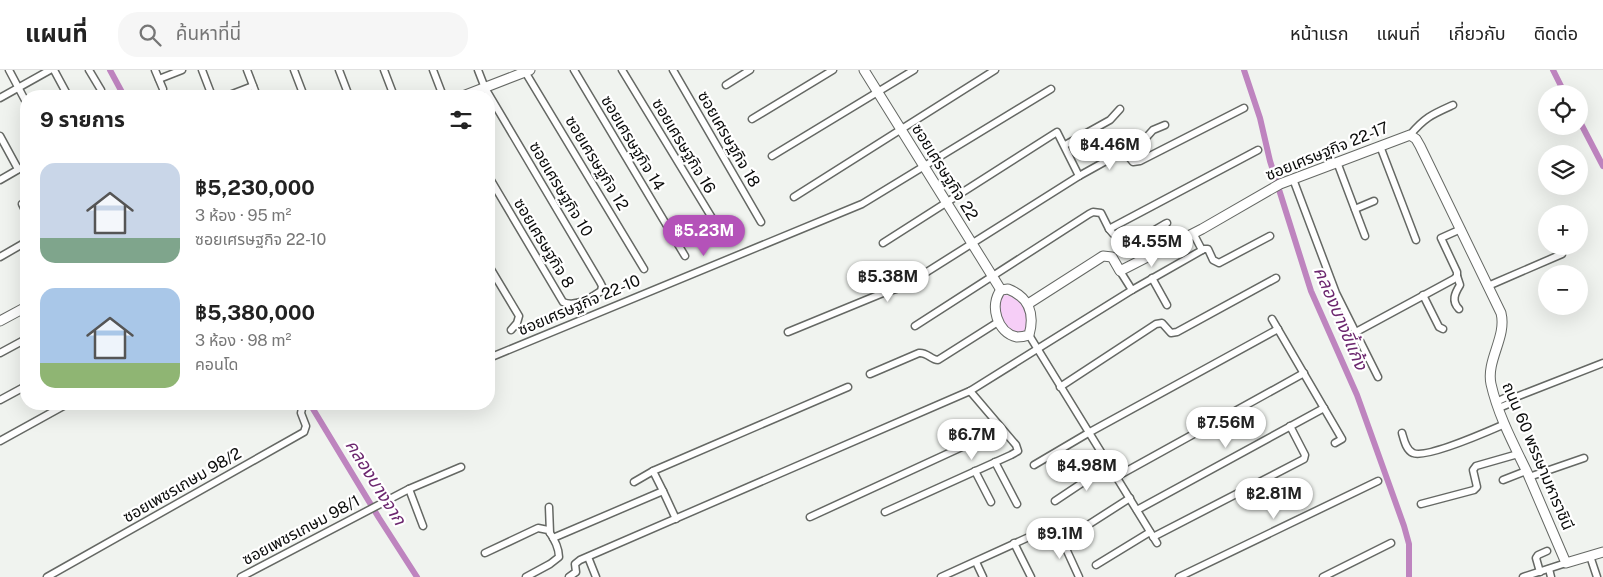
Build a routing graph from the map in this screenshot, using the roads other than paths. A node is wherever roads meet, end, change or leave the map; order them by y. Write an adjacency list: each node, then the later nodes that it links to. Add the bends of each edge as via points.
1 (9, 70): 26 (street)
2 (52, 70): 26 (street); 30 (street)
3 (89, 70): 31 (street)
4 (155, 70): 23 (street)
5 (182, 70): 23 (street)
6 (202, 70): 32 (street)
7 (247, 70): 24 (street)
8 (294, 70): 35 (street)
9 (339, 70): 36 (street)
10 (384, 70): 37 (street)
11 (433, 70): 38 (street)
12 (478, 70): 27 (street)
13 (574, 70): 83 (street, ซอยเศรษฐกิจ 14)
14 (622, 70): 73 (street, ซอยเศรษฐกิจ 16)
15 (673, 70): 68 (street, ซอยเศรษฐกิจ 18)
16 (750, 70): 22 (street)
17 (833, 70): 47 (street)
18 (864, 70): 41 (street, ซอยเศรษฐกิจ 22)
19 (914, 70): 41 (street)
20 (995, 70): 49 (street)
21 (526, 71): 27 (street); 84 (street, ซอยเศรษฐกิจ 12)
22 (742, 72): 25 (street)
23 (159, 79): 28 (street)
24 (253, 86): 33 (street); 34 (street)
25 (726, 86)
26 (18, 87): 40 (street); 42 (street)
27 (485, 88): 39 (street)
28 (163, 89)
29 (1051, 89): 58 (street, ซอยเศรษฐกิจ 22-10)
30 (64, 90)
31 (101, 90)
32 (210, 90)
33 (243, 90)
34 (255, 90)
35 (302, 90)
36 (347, 90)
37 (392, 90)
38 (441, 90)
39 (480, 90)
40 (20, 91)
41 (878, 92): 49 (street, ซอยเศรษฐกิจ 22); 56 (street)
42 (0, 98)
43 (495, 105): 95 (street, ซอยเศรษฐกิจ 10, via 602,286 601,291)
44 (1453, 105): 50 (street, via 1426,118)
45 (1244, 108): 55 (street, via 1140,161 1133,162)
46 (1120, 109): 52 (street, via 1110,120)
47 (752, 119)
48 (1165, 125): 55 (street)
49 (901, 128): 58 (street, ซอยเศรษฐกิจ 22); 64 (street)
50 (1410, 135): 53 (street, ซอยเศรษฐกิจ 22-17); 71 (street, ถนน 60 พรรษามหาราชินี, via 1420,146)
51 (0, 136): 59 (street)
52 (1065, 145): 60 (street); 66 (street, via 1057,132)
53 (1380, 146): 57 (street, ซอยเศรษฐกิจ 22-17); 76 (street)
54 (1258, 150): 70 (street)
55 (1124, 152): 60 (street)
56 (772, 156)
57 (1337, 162): 61 (street, ซอยเศรษฐกิจ 22-17); 67 (street)
58 (924, 167): 66 (street, ซอยเศรษฐกิจ 22); 113 (street, ซอยเศรษฐกิจ 22-10, via 862,204)
59 (18, 169): 62 (street)
60 (1079, 176): 78 (street)
61 (1293, 179): 72 (street, ซอยเศรษฐกิจ 22-17); 108 (street, via 1336,293)
62 (0, 180)
63 (495, 188): 95 (street, ซอยเศรษฐกิจ 8, via 564,302 570,304)
64 (794, 197)
65 (1374, 201): 67 (street)
66 (946, 202): 77 (street); 78 (street, ซอยเศรษฐกิจ 22)
67 (1355, 209): 75 (street)
68 (762, 222)
69 (1167, 223): 70 (street, via 1126,242 1117,239)
70 (1109, 229): 87 (street, via 1101,213 1093,212)
71 (1461, 230): 88 (street, via 1441,238); 91 (street, ถนน 60 พรรษามหาราชินี)
72 (1192, 233): 80 (street); 85 (street, ซอยเศรษฐกิจ 22-17)
73 (723, 236)
74 (1270, 236): 80 (street, via 1219,263 1213,260 1208,249)
75 (1365, 236)
76 (1416, 240)
77 (883, 243)
78 (971, 243): 87 (street, ซอยเศรษฐกิจ 22); 107 (street, via 902,287)
79 (20, 245): 82 (street)
80 (1202, 250): 89 (street)
81 (1560, 255): 91 (street)
82 (0, 256)
83 (685, 256)
84 (644, 269)
85 (1120, 271): 93 (street); 96 (street, via 1112,257 1103,256)
86 (495, 276): 105 (street, via 519,316)
87 (992, 276): 92 (street, ซอยเศรษฐกิจ 22); 103 (street)
88 (1457, 276): 94 (street); 98 (street, via 1460,285 1454,301)
89 (1152, 278): 93 (street); 97 (street)
90 (1276, 278): 119 (street, via 1177,332 1171,333 1162,323 1156,324)
91 (1488, 286): 123 (street, ถนน 60 พรรษามหาราชินี, via 1502,317 1490,376)
92 (1000, 290): 96 (street, via 1013,291); 102 (street, via 995,303)
93 (1132, 290): 111 (street)
94 (1423, 295): 104 (street); 108 (street)
95 (586, 299)
96 (1028, 304): 109 (street, via 1032,316)
97 (1167, 305)
98 (1459, 309)
99 (20, 310): 101 (street)
100 (1272, 319): 106 (street)
101 (0, 321)
102 (998, 322): 109 (street, via 1017,337); 116 (street, via 938,360 919,353)
103 (915, 326)
104 (1443, 329)
105 (511, 330)
106 (1278, 330): 115 (street); 130 (street)
107 (788, 332)
108 (1356, 332): 117 (street)
109 (1029, 335): 111 (street)
110 (20, 342): 112 (street)
111 (1037, 348): 119 (street); 121 (street)
112 (0, 353)
113 (495, 356)
114 (1603, 363): 123 (street, via 1516,397 1513,402)
115 (1304, 373): 124 (street); 143 (street)
116 (870, 374)
117 (1378, 377)
118 (848, 387): 140 (street)
119 (1060, 387): 130 (street)
120 (20, 389): 122 (street)
121 (970, 390): 129 (street); 158 (street)
122 (0, 400)
123 (1497, 405): 127 (street, ถนน 60 พรรษามหาราชินี)
124 (1324, 408): 128 (street); 133 (street, via 1342,439)
125 (56, 410): 132 (street)
126 (302, 410): 176 (street, ซอยเพชรเกษม 98/2, via 306,426 304,432)
127 (1505, 424): 131 (street, via 1419,454 1410,452); 134 (street, ถนน 60 พรรษามหาราชินี)
128 (1290, 426): 155 (street); 161 (street, via 1304,459)
129 (1001, 429): 136 (street, via 1018,450); 157 (street)
130 (1090, 432): 137 (street); 138 (street)
131 (1402, 433)
132 (0, 441)
133 (1335, 443)
134 (1518, 454): 142 (street, ถนน 60 พรรษามหาราชินี); 153 (street, via 1476,466 1473,470 1477,487 1474,490)
135 (1584, 458): 142 (street)
136 (996, 462): 141 (street); 152 (street)
137 (1034, 464)
138 (1108, 465): 143 (street); 150 (street)
139 (461, 466): 147 (street, ซอยเพชรเกษม 98/1)
140 (653, 471): 146 (street); 148 (street)
141 (975, 471): 151 (street); 156 (street)
142 (1527, 474): 144 (street); 172 (street, ถนน 60 พรรษามหาราชินี)
143 (1116, 477): 149 (street)
144 (1503, 480)
145 (1378, 481): 185 (street)
146 (634, 482)
147 (409, 489): 159 (street); 177 (street, ซอยเพชรเกษม 98/1)
148 (663, 491): 158 (street); 162 (street)
149 (1130, 498): 155 (street); 160 (street)
150 (1055, 501)
151 (991, 502)
152 (1017, 504)
153 (1420, 504)
154 (549, 508): 162 (street)
155 (1137, 510): 161 (street)
156 (885, 512)
157 (810, 517)
158 (676, 519): 170 (street)
159 (423, 526)
160 (1077, 532)
161 (1151, 534): 164 (street); 173 (street)
162 (551, 535): 168 (street, via 538,528); 178 (street, via 558,556)
163 (1014, 543): 171 (street); 183 (street); 184 (street, via 1048,528 1057,529)
164 (1157, 543)
165 (1391, 543): 186 (street)
166 (1547, 552): 175 (street, via 1536,558)
167 (1603, 552): 169 (street)
168 (485, 553)
169 (1590, 556): 172 (street); 189 (street)
170 (588, 557): 179 (street, via 575,563 576,572); 180 (street)
171 (976, 562): 181 (street); 182 (street)
172 (1566, 563): 174 (street)
173 (1096, 565)
174 (1549, 569): 175 (street); 188 (street)
175 (1540, 572): 187 (street)
176 (47, 577)
177 (241, 577)
178 (526, 577)
179 (569, 577)
180 (596, 577)
181 (941, 577)
182 (983, 577)
183 (1030, 577)
184 (1079, 577)
185 (1178, 577)
186 (1323, 577)
187 (1523, 577)
188 (1551, 577)
189 (1597, 577)

